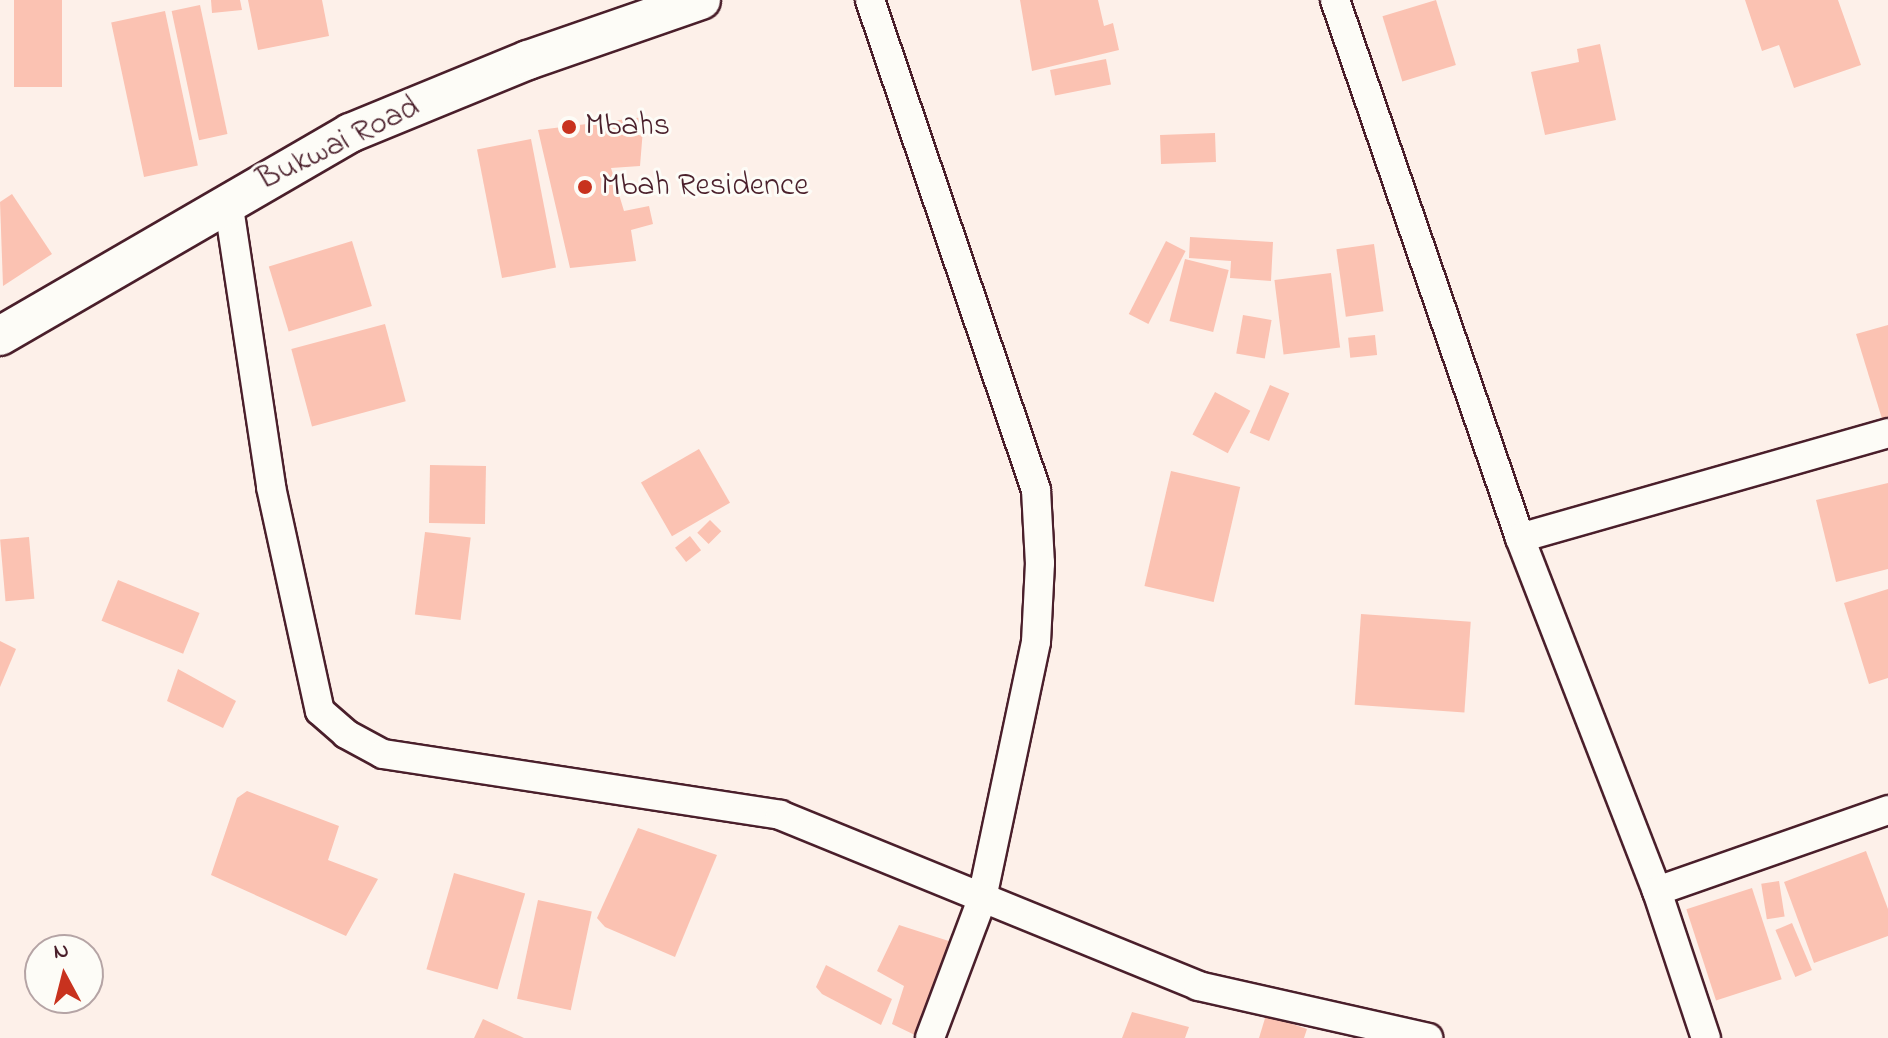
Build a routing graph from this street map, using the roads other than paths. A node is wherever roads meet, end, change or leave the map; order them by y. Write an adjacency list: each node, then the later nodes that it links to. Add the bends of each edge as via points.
1 (701, 0): 4 (street, Bukwai Road, via 528,60 350,133)
2 (870, 0): 10 (street, via 1036,490 1036,642)
3 (1335, 0): 7 (street)
4 (228, 201): 5 (street, Bukwai Road); 10 (street, via 271,487 320,711 383,754 615,793 735,804 780,815)
5 (0, 336)
6 (1888, 433): 7 (street)
7 (1520, 538): 9 (street)
8 (1888, 810): 9 (street)
9 (1657, 891): 13 (street)
10 (981, 902): 11 (street); 12 (street, via 1198,986)
11 (930, 1038)
12 (1428, 1038)
13 (1706, 1038)

